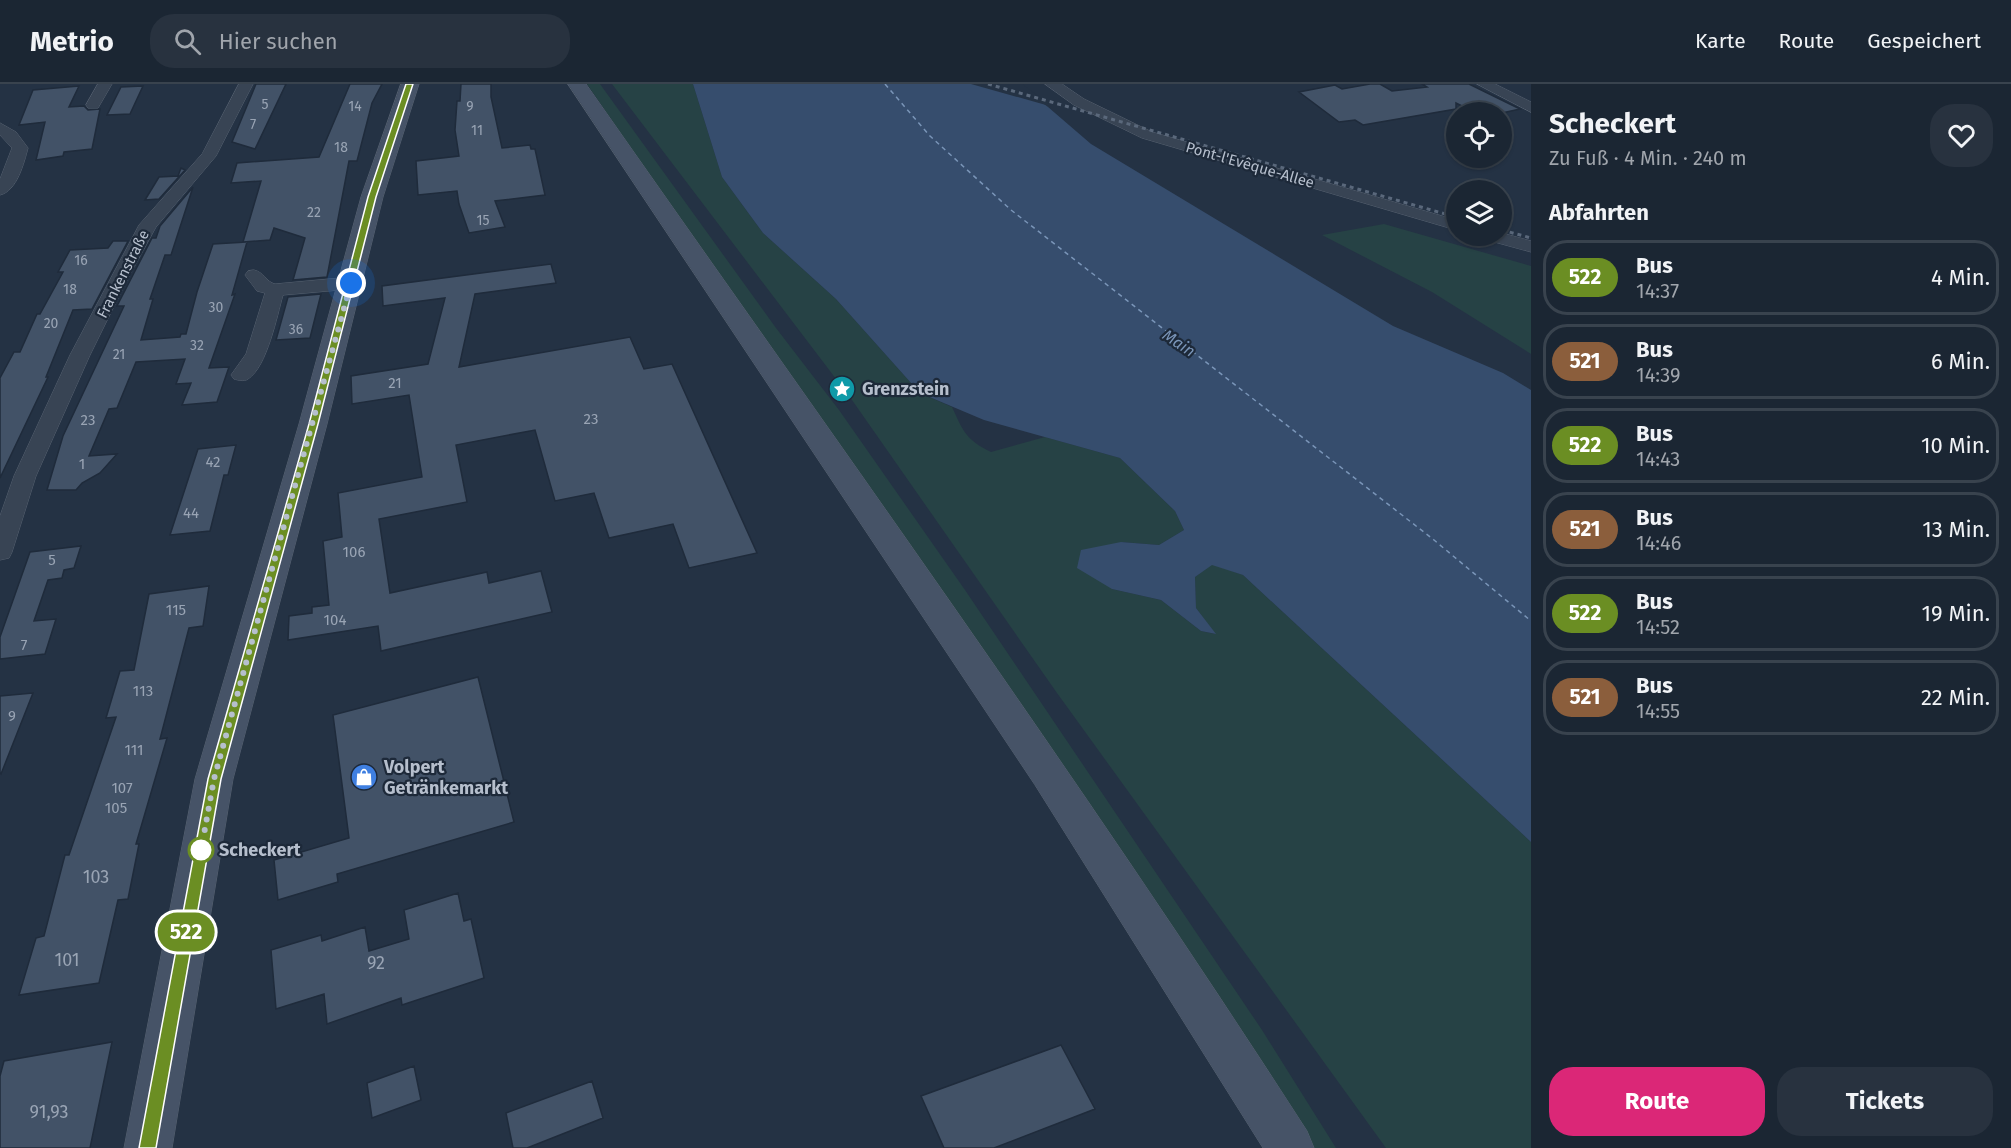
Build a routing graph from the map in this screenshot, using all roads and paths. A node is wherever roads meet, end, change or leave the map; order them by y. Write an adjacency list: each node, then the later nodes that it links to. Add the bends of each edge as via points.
1 (105, 84): 7 (street)
2 (246, 84): 18 (street, Frankenstraße, via 208,156 148,225 80,355 25,476)
3 (410, 84): 15 (main road, via 372,197)
4 (577, 84): 20 (main road, via 1042,764)
5 (1052, 84): 11 (street, Pont-l'Evêque-Allee, via 1079,102 1147,135)
6 (1484, 84): 8 (street)
7 (93, 105)
8 (1531, 108)
9 (0, 128): 10 (street, via 20,148 7,183)
10 (0, 190)
11 (1446, 222)
12 (1512, 242): 13 (street)
13 (1531, 247)
14 (254, 274): 16 (street, via 264,287)
15 (351, 283): 16 (street); 19 (main road, via 214,779)
16 (275, 290): 17 (street, via 256,355)
17 (241, 375)
18 (0, 552)
19 (148, 1148)
20 (1290, 1148)

